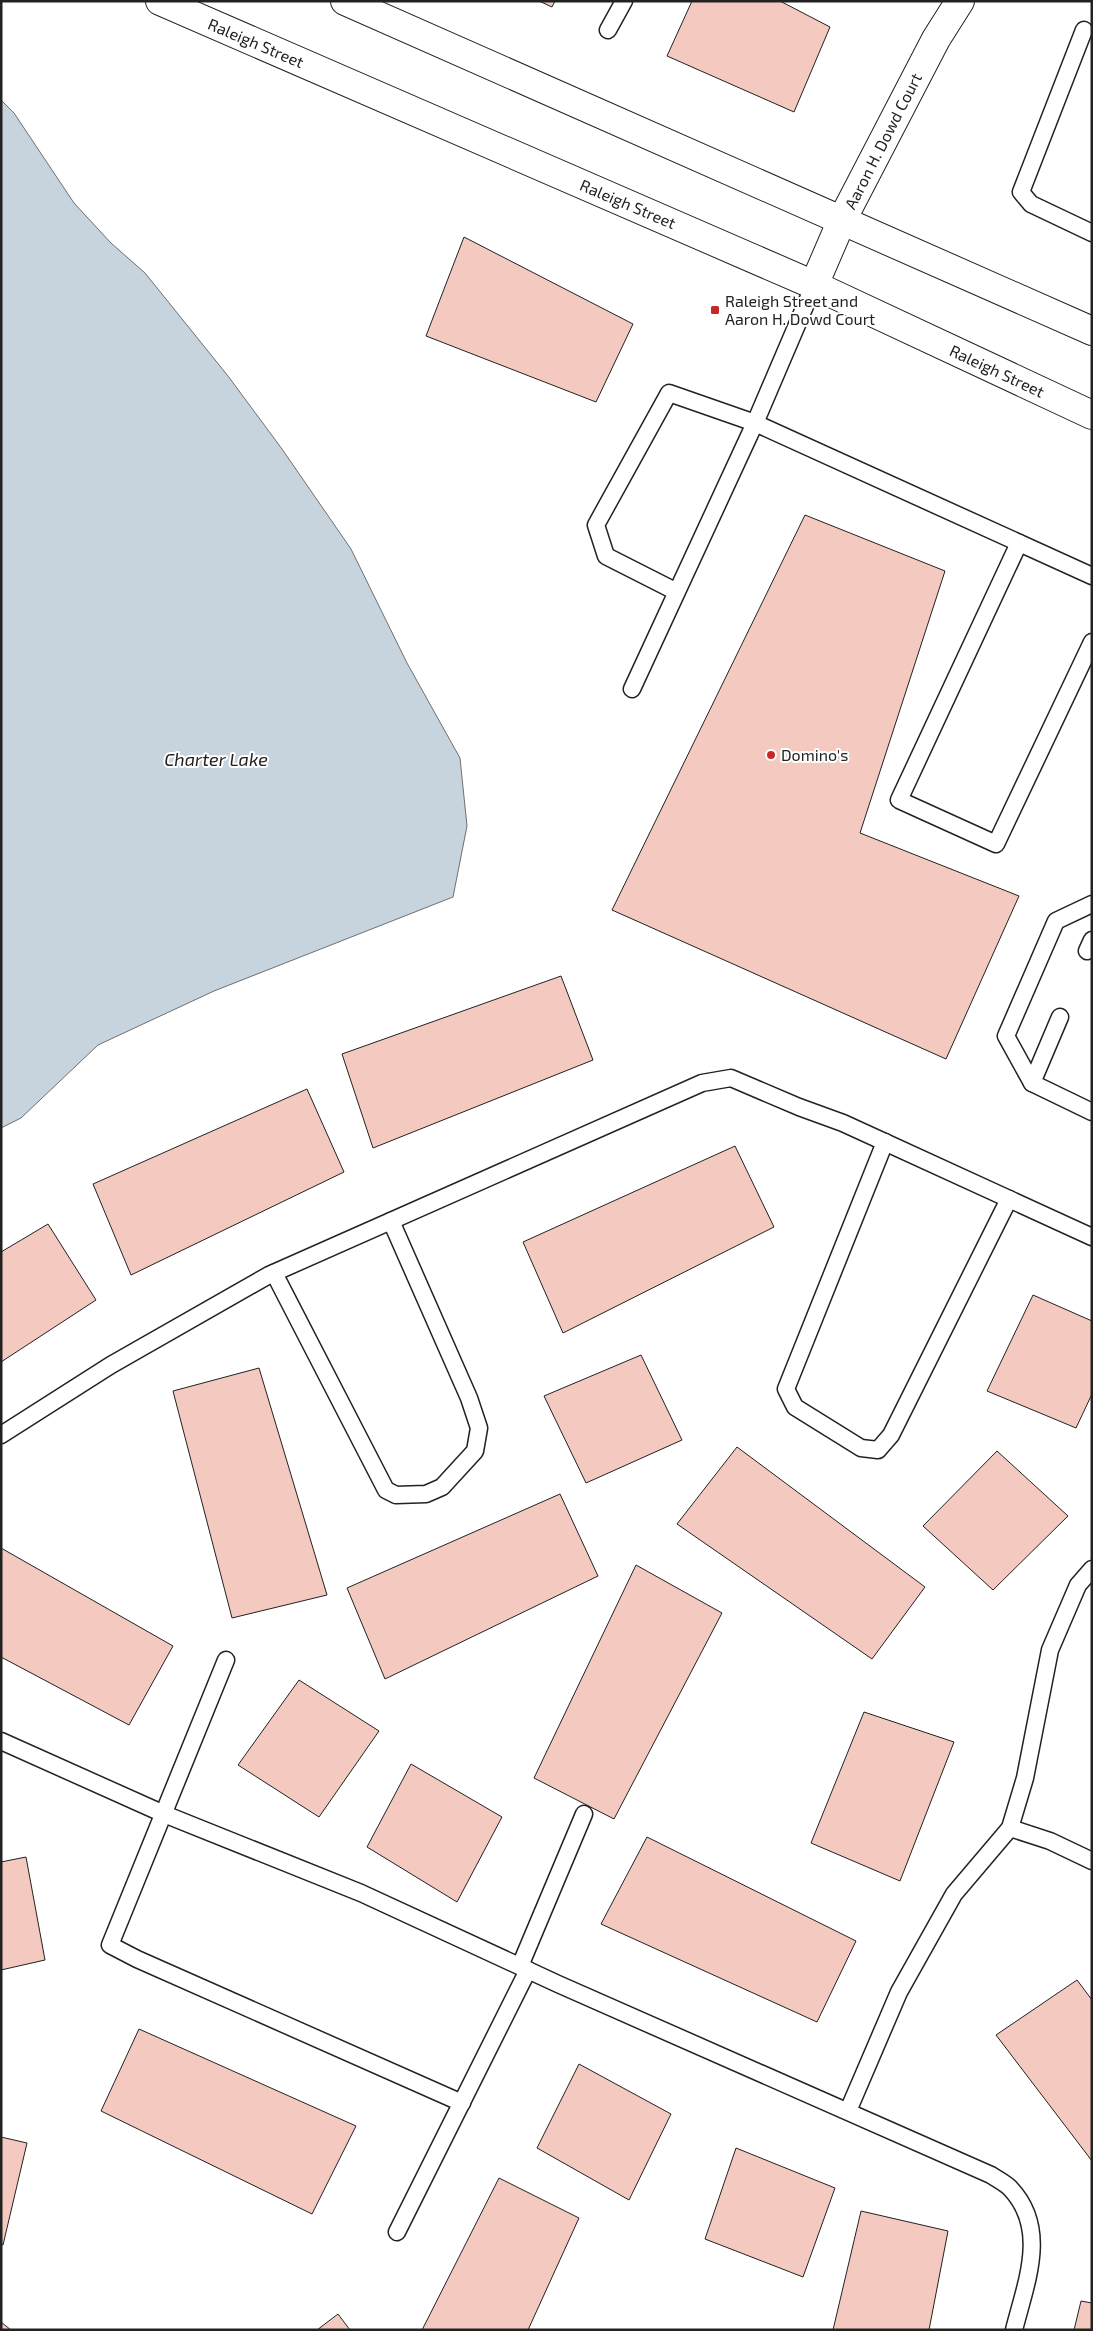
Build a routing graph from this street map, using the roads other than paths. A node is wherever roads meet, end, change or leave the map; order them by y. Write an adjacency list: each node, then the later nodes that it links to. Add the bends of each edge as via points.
1 (160, 1): 9 (street, Raleigh Street)
2 (345, 1): 7 (street)
3 (624, 1): 5 (lane)
4 (960, 1): 7 (street, Aaron H. Dowd Court, via 936,39)
5 (608, 30)
6 (1084, 30): 8 (lane, via 1021,192 1031,204)
7 (842, 220): 9 (street, Aaron H. Dowd Court); 10 (street)
8 (1092, 233)
9 (814, 285): 11 (street, Raleigh Street); 12 (lane)
10 (1092, 332)
11 (1092, 415)
12 (755, 423): 13 (lane); 15 (lane); 15 (lane, via 670,393 596,525 606,556)
13 (1019, 543): 14 (lane); 16 (lane, via 899,800 996,844)
14 (1092, 576)
15 (677, 592): 17 (lane)
16 (1092, 642)
17 (632, 689)
18 (1092, 904): 20 (lane, via 1056,921 1006,1036)
19 (1060, 1017): 20 (lane)
20 (1032, 1083): 21 (lane)
21 (1092, 1112)
22 (885, 1142): 23 (lane); 23 (lane, via 786,1389 796,1407 862,1448 878,1450 891,1435); 24 (lane, via 731,1078 702,1083)
23 (1009, 1199): 25 (lane)
24 (391, 1221): 26 (lane); 26 (lane, via 469,1398 479,1428 475,1451 442,1486 426,1494 396,1495 386,1490)
25 (1092, 1237)
26 (274, 1273): 27 (lane, via 111,1366)
27 (1, 1435)
28 (1092, 1569): 33 (lane, via 1078,1585 1050,1650 1024,1778)
29 (226, 1660): 31 (lane)
30 (1, 1741): 31 (lane)
31 (164, 1814): 35 (lane, via 361,1893); 36 (lane, via 110,1945)
32 (584, 1814): 35 (lane)
33 (1010, 1828): 34 (lane, via 1050,1840); 37 (lane, via 954,1894 899,1992)
34 (1092, 1861)
35 (524, 1968): 36 (lane); 37 (lane)
36 (462, 2103): 38 (lane)
37 (848, 2111): 39 (lane, via 991,2175 1010,2188 1031,2222 1032,2255)
38 (397, 2232)
39 (1014, 2330)

